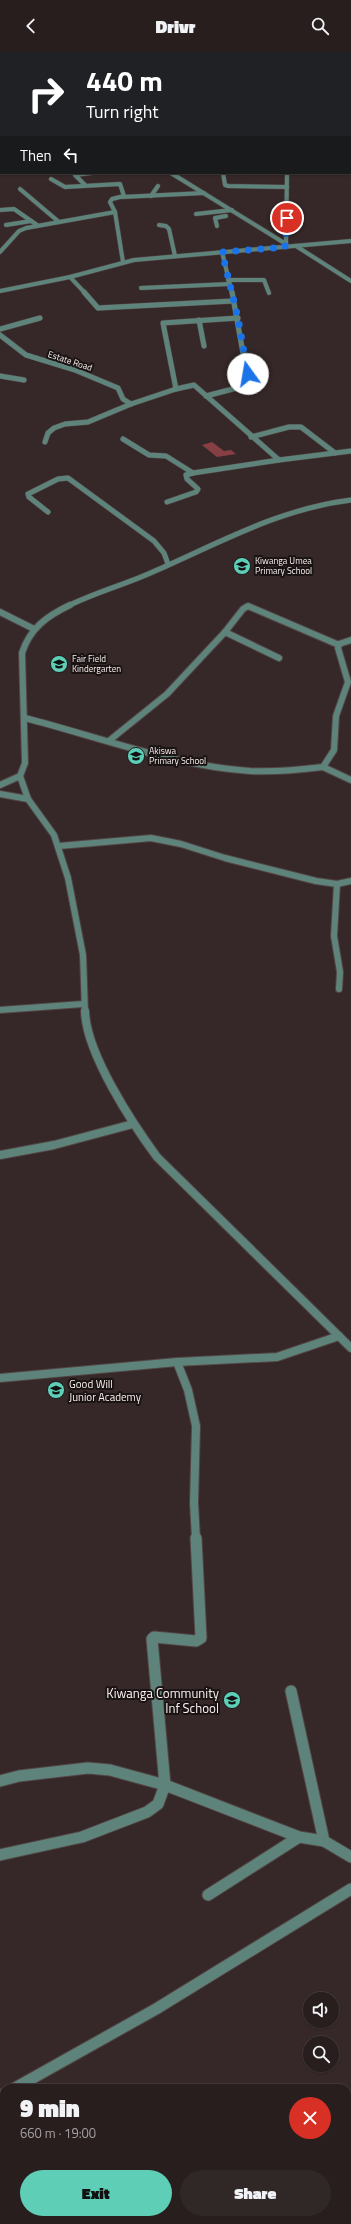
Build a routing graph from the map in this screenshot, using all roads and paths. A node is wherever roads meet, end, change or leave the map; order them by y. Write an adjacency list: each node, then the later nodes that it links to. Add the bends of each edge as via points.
1 (83, 174): 6 (street, via 75,175)
2 (173, 174): 10 (street)
3 (223, 174): 8 (street, via 225,185 228,186)
4 (287, 174): 8 (street)
5 (51, 179): 6 (street, via 64,187)
6 (85, 185): 12 (street, via 119,183 124,196)
7 (158, 186): 11 (street)
8 (287, 187): 25 (street)
9 (20, 189): 19 (street)
10 (205, 193): 11 (street); 14 (street)
11 (151, 196): 12 (street)
12 (122, 197): 15 (street, via 110,200)
13 (0, 210): 18 (street, via 14,208)
14 (232, 210): 16 (street); 17 (street)
15 (115, 212): 19 (street); 30 (street)
16 (196, 214)
17 (238, 215): 23 (street, via 215,218); 25 (street)
18 (31, 221): 20 (street); 21 (street)
19 (59, 222): 21 (street)
20 (6, 225)
21 (37, 225): 27 (street, via 19,231)
22 (159, 225): 29 (street, via 169,229)
23 (217, 226)
24 (351, 241): 26 (street)
25 (286, 246): 26 (street); 28 (street)
26 (296, 246): 32 (street)
27 (0, 252)
28 (222, 252): 29 (street); 33 (street)
29 (175, 256): 30 (street)
30 (123, 262): 31 (street)
31 (70, 277): 35 (street); 37 (street, via 98,308 102,309)
32 (351, 280)
33 (229, 282): 34 (street); 36 (street, via 264,280); 37 (street)
34 (141, 288)
35 (0, 291)
36 (269, 293)
37 (233, 301): 39 (street)
38 (40, 318): 41 (street)
39 (238, 318): 40 (street); 47 (street, via 245,364 252,384)
40 (199, 320): 43 (street); 46 (street, via 163,323)
41 (0, 329)
42 (0, 335): 48 (street, Estate Road, via 26,355 75,370 118,388 123,399)
43 (204, 346)
44 (0, 376): 45 (street)
45 (24, 380)
46 (176, 390): 47 (street, via 194,385); 48 (street)
47 (206, 396): 49 (street)
48 (131, 404): 51 (street, via 88,422 65,424 54,428 48,433)
49 (251, 437): 53 (street, via 301,427); 54 (street)
50 (123, 438): 55 (street, via 149,455 166,456)
51 (45, 442)
52 (351, 451): 53 (street)
53 (335, 453): 54 (street)
54 (279, 460): 55 (street)
55 (193, 473): 57 (street, via 186,475 198,488 196,492)
56 (351, 500): 59 (street, via 302,508)
57 (167, 502)
58 (48, 512): 59 (street, via 28,494 58,479 68,478 86,494 111,508 146,535 166,554)
59 (168, 564): 61 (street, via 64,608)
60 (1, 614): 61 (street)
61 (34, 629): 66 (street, via 26,638 22,653)
62 (225, 632): 64 (street, via 248,606); 65 (street); 67 (street, via 167,694)
63 (351, 640): 64 (street)
64 (339, 645): 68 (street, via 348,682 336,716 334,750)
65 (279, 658)
66 (25, 718): 67 (street); 69 (street, via 25,763)
67 (110, 740): 68 (street, via 205,766 287,770)
68 (323, 767): 70 (street)
69 (20, 776): 71 (street); 73 (street)
70 (351, 780)
71 (0, 785)
72 (0, 794): 73 (street)
73 (28, 799): 74 (street, via 47,822)
74 (58, 846): 76 (street, via 151,838 276,871); 78 (street, via 68,878 83,955)
75 (351, 881): 76 (street)
76 (337, 884): 77 (street, via 334,936 340,972)
77 (339, 989)
78 (83, 1004): 79 (street); 80 (street, via 93,1048)
79 (0, 1010)
80 (133, 1124): 81 (street, via 54,1145); 82 (street, via 157,1158)
81 (0, 1155)
82 (339, 1336): 83 (street); 84 (street, via 277,1357)
83 (351, 1348)
84 (177, 1362): 85 (street); 88 (street, via 188,1390 196,1426 194,1503 201,1638 196,1642 154,1637 152,1639)
85 (0, 1378)
86 (291, 1691): 90 (street)
87 (0, 1781): 88 (street, via 19,1776 88,1768 110,1770)
88 (165, 1785): 89 (street); 91 (street, via 158,1804 147,1812 82,1837)
89 (299, 1837): 90 (street); 94 (street)
90 (324, 1841): 92 (street)
91 (0, 1855)
92 (351, 1857)
93 (351, 1889): 95 (street, via 156,2009)
94 (208, 1895)
95 (23, 2084)

